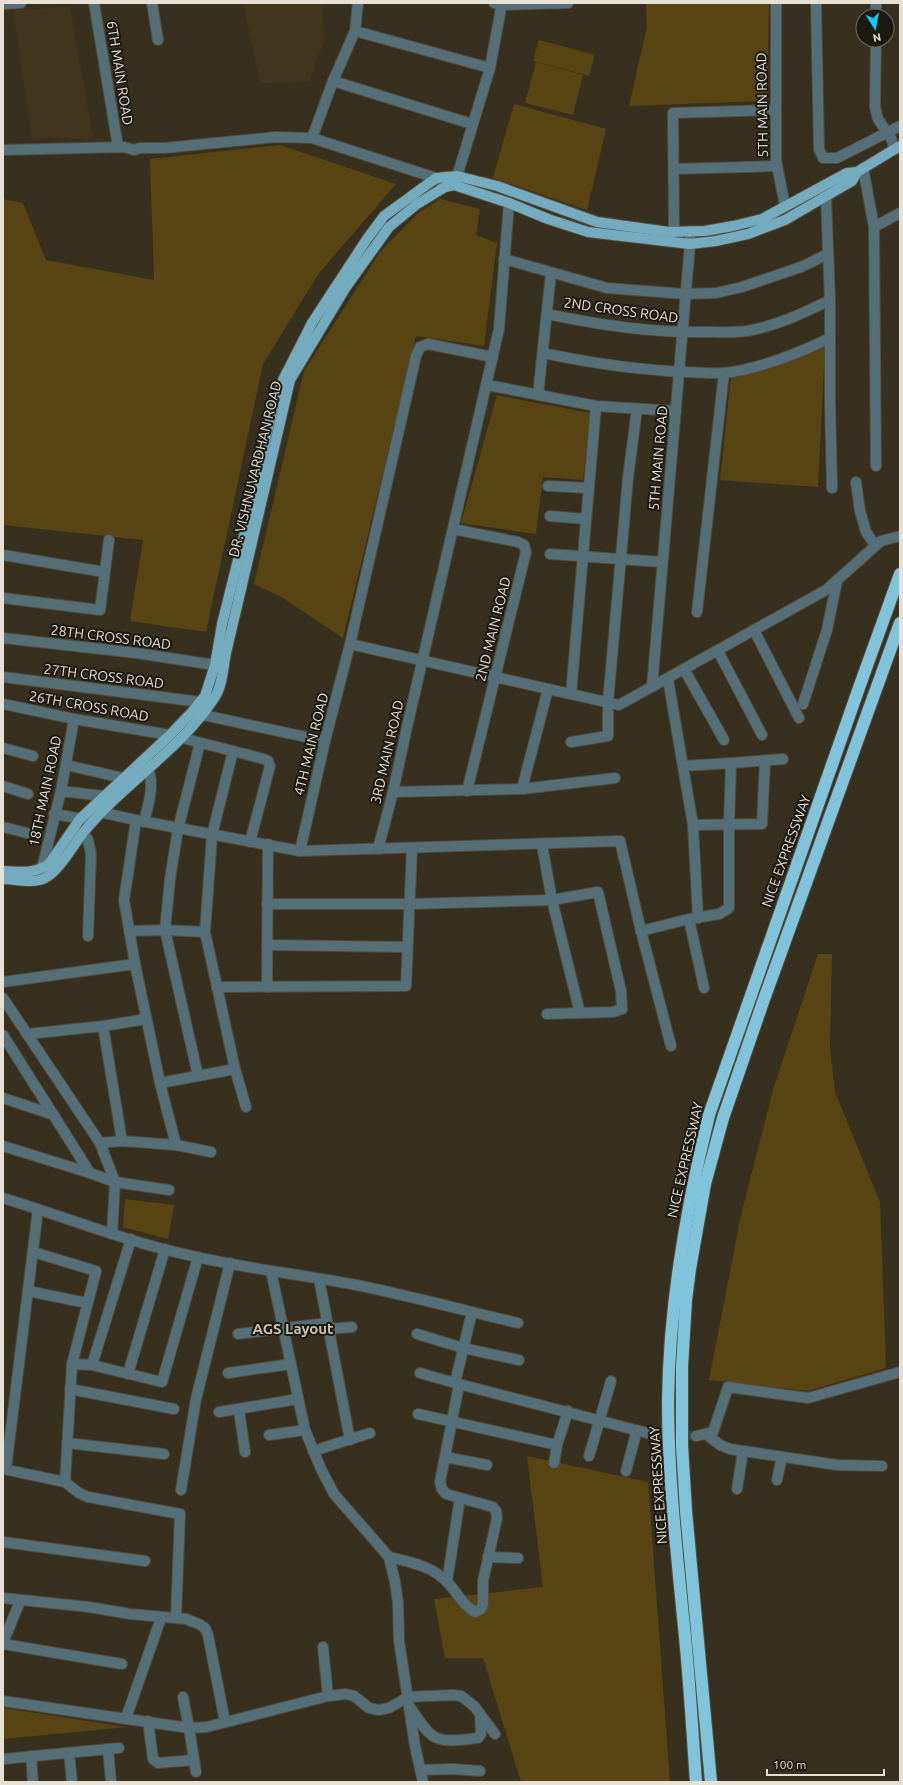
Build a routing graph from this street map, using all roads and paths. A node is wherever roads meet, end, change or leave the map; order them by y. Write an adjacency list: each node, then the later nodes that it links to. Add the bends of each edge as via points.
1 (22, 3): 8 (street)
2 (94, 3): 20 (street, 6TH MAIN ROAD)
3 (152, 3): 11 (street)
4 (358, 3): 10 (street)
5 (568, 3): 9 (street)
6 (776, 3): 15 (street, 5TH MAIN ROAD)
7 (816, 3): 18 (street, via 819,149 823,158 837,158)
8 (3, 4)
9 (500, 4): 13 (street)
10 (355, 31): 13 (street); 14 (street)
11 (158, 40)
12 (876, 48): 18 (street, via 875,107 878,119)
13 (490, 68): 16 (street)
14 (333, 81): 16 (street); 19 (street)
15 (776, 110): 23 (street, 5TH MAIN ROAD); 24 (street, via 673,113)
16 (472, 124): 27 (street)
17 (900, 126): 18 (street)
18 (888, 132): 21 (street)
19 (312, 138): 20 (street, via 276,137 134,150); 26 (street)
20 (121, 147): 22 (street)
21 (898, 147): 25 (main road)
22 (3, 150)
23 (777, 166): 24 (street); 30 (street, 5TH MAIN ROAD)
24 (674, 169): 34 (street)
25 (860, 170): 28 (main road, via 852,181); 30 (main road, via 847,173); 32 (street)
26 (436, 178): 27 (main road); 27 (street); 80 (main road, DR. VISHNUVARDHAN ROAD, via 380,222 312,323 282,380 267,432 255,492 222,624)
27 (452, 183): 29 (main road); 34 (main road, via 496,186 597,222); 92 (main road, DR. VISHNUVARDHAN ROAD, via 416,204 389,227 346,287 290,380 221,680 216,695)
28 (826, 197): 35 (main road, via 785,220 748,234); 36 (street)
29 (509, 203): 35 (main road, via 588,232); 37 (street, 3RD MAIN ROAD)
30 (785, 206): 33 (main road, via 762,219 733,226)
31 (900, 213): 32 (street)
32 (874, 227): 53 (street)
33 (690, 231): 34 (main road); 35 (street, 5TH MAIN ROAD)
34 (674, 232)
35 (690, 244): 39 (street, 5TH MAIN ROAD)
36 (828, 254): 39 (street, via 801,267 742,288 716,293); 40 (street)
37 (504, 259): 38 (street); 45 (street, 3RD MAIN ROAD, via 499,330)
38 (551, 272): 39 (street, via 607,288); 41 (street)
39 (685, 294): 42 (street, 5TH MAIN ROAD)
40 (830, 300): 42 (street, 2ND CROSS ROAD, via 807,312 746,331); 43 (street)
41 (547, 314): 42 (street, 2ND CROSS ROAD, via 587,322); 44 (street)
42 (682, 332): 46 (street, 5TH MAIN ROAD)
43 (830, 338): 47 (street, via 804,351 767,364); 57 (street)
44 (543, 353): 46 (street, via 646,370); 49 (street)
45 (493, 357): 48 (street, 3RD MAIN ROAD); 77 (street, 4TH MAIN ROAD, via 428,344 420,347)
46 (679, 372): 47 (street); 52 (street, 5TH MAIN ROAD)
47 (724, 373): 73 (street)
48 (487, 385): 49 (street); 60 (street, 3RD MAIN ROAD)
49 (538, 395): 50 (street)
50 (596, 406): 51 (street); 56 (street)
51 (637, 409): 52 (street); 67 (street)
52 (676, 411): 68 (street, 5TH MAIN ROAD)
53 (876, 466)
54 (856, 482): 63 (street, via 866,532)
55 (548, 486): 56 (street)
56 (589, 488): 59 (street)
57 (832, 488)
58 (550, 516): 59 (street)
59 (586, 518): 66 (street)
60 (453, 529): 79 (street, 3RD MAIN ROAD); 83 (street, 2ND MAIN ROAD, via 518,542 524,545 526,552)
61 (900, 536): 63 (street, via 881,540)
62 (109, 540): 69 (street)
63 (875, 546): 71 (street)
64 (550, 554): 66 (street)
65 (3, 555): 69 (street)
66 (583, 556): 67 (street); 87 (street)
67 (621, 559): 68 (street); 89 (street)
68 (662, 562): 85 (street, 5TH MAIN ROAD)
69 (104, 572): 72 (street, via 100,610)
70 (900, 575): 284 (highway, NICE EXPRESSWAY, via 709,1115 677,1268 668,1401 673,1511)
71 (837, 581): 75 (street, via 826,590); 91 (street, via 827,630)
72 (3, 598)
73 (697, 612)
74 (900, 623): 285 (highway, NICE EXPRESSWAY, via 723,1118 705,1184 686,1300 681,1401 686,1511)
75 (754, 630): 78 (street); 93 (street)
76 (3, 638): 80 (street, 28TH CROSS ROAD)
77 (350, 644): 79 (street); 99 (street, 4TH MAIN ROAD)
78 (718, 651): 81 (street); 96 (street)
79 (423, 661): 83 (street); 117 (street, 3RD MAIN ROAD)
80 (215, 665): 88 (main road, DR. VISHNUVARDHAN ROAD)
81 (684, 669): 84 (street); 98 (street)
82 (3, 677): 88 (street, 27TH CROSS ROAD)
83 (495, 678): 86 (street); 116 (street, 2ND MAIN ROAD)
84 (668, 679): 85 (street); 109 (street)
85 (652, 687): 89 (street, via 619,705)
86 (548, 689): 87 (street); 114 (street)
87 (571, 694): 89 (street)
88 (201, 702): 95 (main road, DR. VISHNUVARDHAN ROAD)
89 (608, 702): 100 (street, via 608,736)
90 (3, 704): 94 (street, 26TH CROSS ROAD)
91 (803, 704)
92 (203, 714): 97 (main road, DR. VISHNUVARDHAN ROAD); 99 (street)
93 (799, 718)
94 (74, 719): 95 (street, 26TH CROSS ROAD); 108 (street, 18TH MAIN ROAD)
95 (171, 734): 97 (main road); 111 (main road, DR. VISHNUVARDHAN ROAD)
96 (762, 735)
97 (180, 740): 101 (street); 110 (main road, DR. VISHNUVARDHAN ROAD)
98 (724, 740)
99 (324, 741): 138 (street, 4TH MAIN ROAD)
100 (571, 742)
101 (200, 743): 103 (street); 129 (street)
102 (3, 748): 104 (street)
103 (233, 751): 132 (street); 133 (street, via 264,759 270,766)
104 (33, 756)
105 (783, 759): 106 (street)
106 (765, 761): 107 (street); 126 (street, via 762,824)
107 (731, 763): 109 (street); 126 (street)
108 (66, 765): 111 (street); 115 (street, 18TH MAIN ROAD)
109 (683, 766): 127 (street)
110 (148, 769): 121 (main road, DR. VISHNUVARDHAN ROAD); 125 (street, via 151,786)
111 (123, 778): 119 (main road, DR. VISHNUVARDHAN ROAD)
112 (615, 778): 114 (street)
113 (3, 786): 118 (street)
114 (522, 789): 116 (street)
115 (61, 791): 119 (street); 122 (street, 18TH MAIN ROAD)
116 (468, 791): 117 (street)
117 (393, 792): 136 (street, 3RD MAIN ROAD)
118 (28, 794)
119 (103, 796): 120 (main road, DR. VISHNUVARDHAN ROAD)
120 (90, 809): 121 (street); 123 (main road, DR. VISHNUVARDHAN ROAD)
121 (102, 812): 124 (main road, DR. VISHNUVARDHAN ROAD); 125 (street)
122 (54, 814): 123 (street); 139 (street, 18TH MAIN ROAD)
123 (80, 819): 124 (street); 139 (main road, DR. VISHNUVARDHAN ROAD, via 49,864)
124 (94, 821): 130 (main road, DR. VISHNUVARDHAN ROAD)
125 (140, 821): 129 (street); 147 (street, via 124,900)
126 (729, 824): 127 (street); 145 (street, via 729,908 720,914)
127 (693, 825): 145 (street)
128 (3, 827): 131 (street)
129 (178, 828): 132 (street); 146 (street)
130 (83, 832): 141 (main road, DR. VISHNUVARDHAN ROAD, via 55,870 45,878 34,881); 150 (street, via 91,854)
131 (27, 833)
132 (212, 835): 133 (street); 149 (street)
133 (250, 842): 134 (street)
134 (268, 844): 138 (street); 143 (street)
135 (542, 845): 137 (street); 142 (street); 148 (street, via 620,841)
136 (378, 848): 137 (street); 138 (street)
137 (412, 848): 144 (street)
138 (300, 850)
139 (42, 868): 140 (main road, via 30,872)
140 (3, 871)
141 (3, 879)
142 (552, 900): 144 (street); 159 (street); 159 (street, via 598,892 621,991 622,1009 613,1012)
143 (267, 904): 144 (street); 151 (street)
144 (410, 904): 152 (street)
145 (693, 919): 148 (street); 157 (street)
146 (165, 930): 147 (street); 149 (street); 169 (street)
147 (130, 931): 153 (street)
148 (641, 931): 165 (street)
149 (205, 932): 155 (street)
150 (88, 936)
151 (267, 945): 152 (street); 156 (street)
152 (408, 947): 156 (street, via 406,986)
153 (135, 964): 154 (street); 161 (street)
154 (3, 982)
155 (217, 987): 156 (street); 168 (street)
156 (267, 987)
157 (704, 988)
158 (3, 998): 163 (street)
159 (580, 1013): 160 (street)
160 (547, 1014)
161 (146, 1019): 162 (street); 170 (street)
162 (103, 1026): 163 (street); 174 (street)
163 (28, 1034): 175 (street)
164 (3, 1035): 167 (street)
165 (671, 1046)
166 (3, 1047): 167 (street)
167 (14, 1051): 173 (street)
168 (235, 1069): 169 (street); 172 (street)
169 (198, 1076): 170 (street)
170 (160, 1083): 176 (street)
171 (3, 1098): 173 (street)
172 (246, 1107)
173 (54, 1115): 179 (street)
174 (122, 1141): 175 (street); 176 (street)
175 (100, 1143): 180 (street)
176 (176, 1145): 178 (street)
177 (3, 1146): 179 (street)
178 (211, 1152)
179 (90, 1174): 180 (street)
180 (115, 1182): 181 (street); 184 (street)
181 (168, 1190)
182 (3, 1198): 183 (street)
183 (38, 1209): 184 (street); 187 (street)
184 (112, 1234): 185 (street)
185 (131, 1239): 186 (street); 205 (street)
186 (165, 1249): 188 (street); 209 (street)
187 (33, 1252): 192 (street); 193 (street, via 96,1271)
188 (198, 1257): 189 (street); 209 (street, via 162,1382)
189 (230, 1263): 190 (street); 246 (street, via 196,1399)
190 (271, 1272): 191 (street); 198 (street)
191 (319, 1279): 194 (street, via 396,1293); 196 (street)
192 (28, 1291): 193 (street); 241 (street)
193 (88, 1303): 203 (street)
194 (472, 1312): 195 (street); 201 (street)
195 (518, 1323)
196 (328, 1326): 197 (street); 198 (street); 228 (street)
197 (352, 1327)
198 (283, 1329): 199 (street); 204 (street)
199 (238, 1334)
200 (417, 1334): 201 (street)
201 (463, 1348): 202 (street); 211 (street)
202 (518, 1360)
203 (72, 1364): 205 (street); 212 (street)
204 (291, 1364): 207 (street); 213 (street)
205 (92, 1365): 209 (street)
206 (900, 1372): 225 (street, via 808,1398 728,1387 713,1432)
207 (228, 1373)
208 (420, 1373): 211 (street)
209 (128, 1374)
210 (611, 1381): 219 (street)
211 (457, 1384): 216 (street); 220 (street)
212 (70, 1389): 214 (street); 229 (street)
213 (298, 1399): 215 (street); 221 (street)
214 (174, 1409)
215 (239, 1410): 217 (street); 233 (street)
216 (568, 1411): 219 (street); 230 (street)
217 (219, 1412)
218 (418, 1414): 220 (street)
219 (600, 1420): 222 (street); 236 (street)
220 (452, 1422): 230 (street); 235 (street)
221 (305, 1430): 226 (street); 231 (street)
222 (637, 1430): 224 (street); 242 (street)
223 (370, 1434): 228 (street)
224 (651, 1434)
225 (706, 1434): 227 (street); 232 (street, via 720,1445)
226 (269, 1435)
227 (696, 1436)
228 (350, 1440): 231 (street)
229 (67, 1443): 234 (street); 244 (street)
230 (557, 1445): 238 (street)
231 (313, 1451): 249 (street, via 334,1494)
232 (743, 1451): 237 (street); 245 (street)
233 (245, 1452)
234 (164, 1454)
235 (445, 1456): 239 (street); 247 (street, via 440,1482 442,1489 446,1494)
236 (589, 1456)
237 (782, 1457): 240 (street, via 837,1465); 243 (street)
238 (554, 1463)
239 (487, 1465)
240 (882, 1466)
241 (5, 1469): 244 (street)
242 (626, 1471)
243 (776, 1480)
244 (65, 1482): 257 (street, via 88,1497 180,1514)
245 (737, 1488)
246 (181, 1490)
247 (460, 1498): 250 (street, via 493,1507 496,1511 497,1518); 253 (street)
248 (3, 1542): 252 (street)
249 (389, 1557): 253 (street, via 433,1570); 264 (street, via 398,1603 399,1642)
250 (488, 1557): 251 (street); 253 (street, via 481,1609 475,1612 469,1609)
251 (518, 1558)
252 (145, 1561)
253 (447, 1582)
254 (3, 1598): 255 (street)
255 (20, 1601): 256 (street, via 89,1607); 258 (street)
256 (161, 1618): 257 (street); 266 (street)
257 (176, 1618): 268 (street, via 205,1628)
258 (3, 1643): 260 (street)
259 (323, 1647): 261 (street)
260 (122, 1664)
261 (328, 1696): 264 (street, via 354,1696 369,1708 378,1710); 268 (street)
262 (183, 1697): 269 (street)
263 (3, 1701): 266 (street)
264 (409, 1701): 265 (street, via 461,1696); 265 (street, via 430,1733 437,1738 478,1738 481,1734); 277 (street)
265 (480, 1714): 270 (street)
266 (126, 1718): 267 (street)
267 (148, 1721): 269 (street); 276 (street, via 155,1762)
268 (226, 1722): 269 (street)
269 (190, 1728): 276 (street)
270 (495, 1734)
271 (119, 1748): 272 (street)
272 (108, 1749): 273 (street); 282 (street)
273 (70, 1753): 274 (street); 281 (street)
274 (31, 1756): 275 (street); 280 (street)
275 (3, 1759)
276 (194, 1760): 279 (street)
277 (420, 1770): 278 (street); 283 (street)
278 (480, 1771)
279 (196, 1772)
280 (33, 1782)
281 (72, 1782)
282 (111, 1782)
283 (423, 1782)
284 (696, 1782)
285 (711, 1782)

